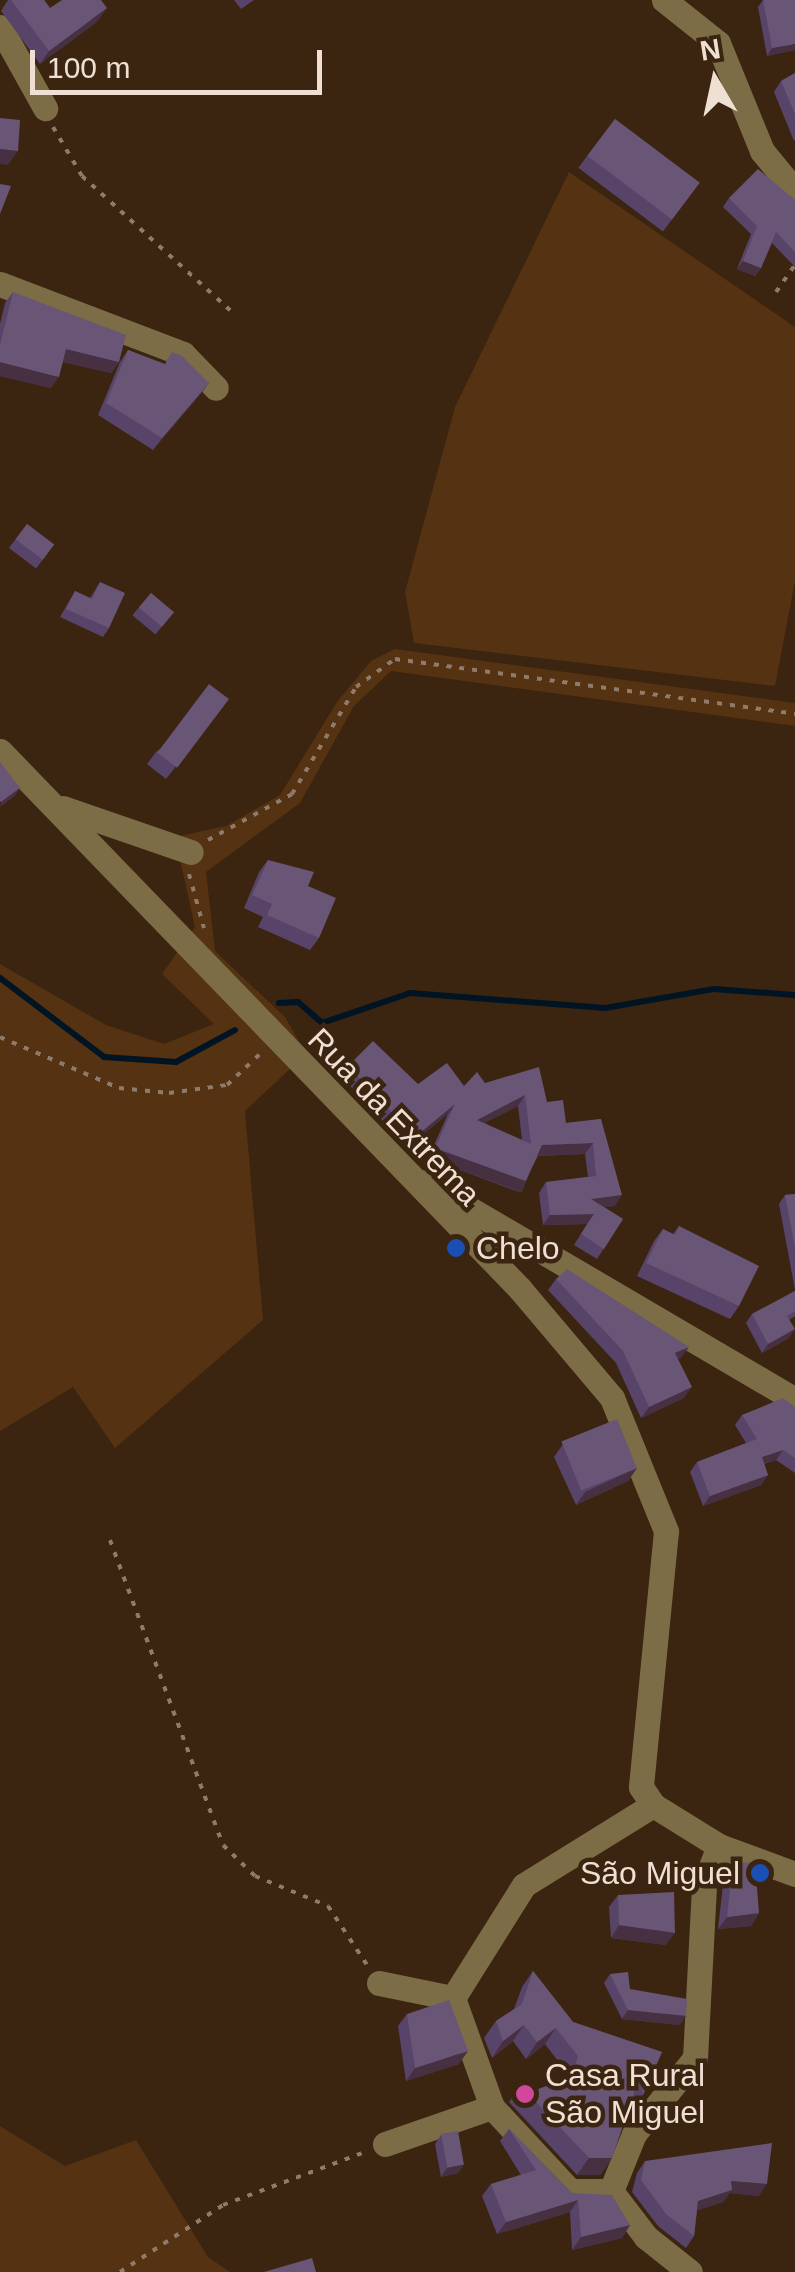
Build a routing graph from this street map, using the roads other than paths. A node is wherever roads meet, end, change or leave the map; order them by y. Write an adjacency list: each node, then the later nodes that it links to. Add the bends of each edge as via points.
1 (669, 2): 4 (street, via 718,43 762,151)
2 (0, 27): 3 (street)
3 (46, 108)
4 (795, 191)
5 (0, 284): 6 (street, via 183,354)
6 (216, 388)
7 (0, 751): 8 (street, Rua da Extrema)
8 (49, 802): 9 (street); 10 (street, Rua da Extrema)
9 (191, 852)
10 (388, 1162): 11 (street); 12 (street, Rua da Extrema)
11 (545, 1253): 12 (street); 13 (street)
12 (520, 1290): 14 (street, Rua da Extrema, via 612,1398 659,1500 665,1573 637,1758)
13 (795, 1400)
14 (653, 1806): 15 (street); 18 (street, via 524,1885)
15 (720, 1846): 16 (street); 21 (street, via 704,1884 694,2058 634,2134)
16 (795, 1874)
17 (379, 1983): 18 (street)
18 (453, 1998): 19 (street)
19 (492, 2107): 20 (street); 21 (street, via 570,2191)
20 (385, 2144)
21 (611, 2191): 22 (street, via 646,2237)
22 (690, 2272)

